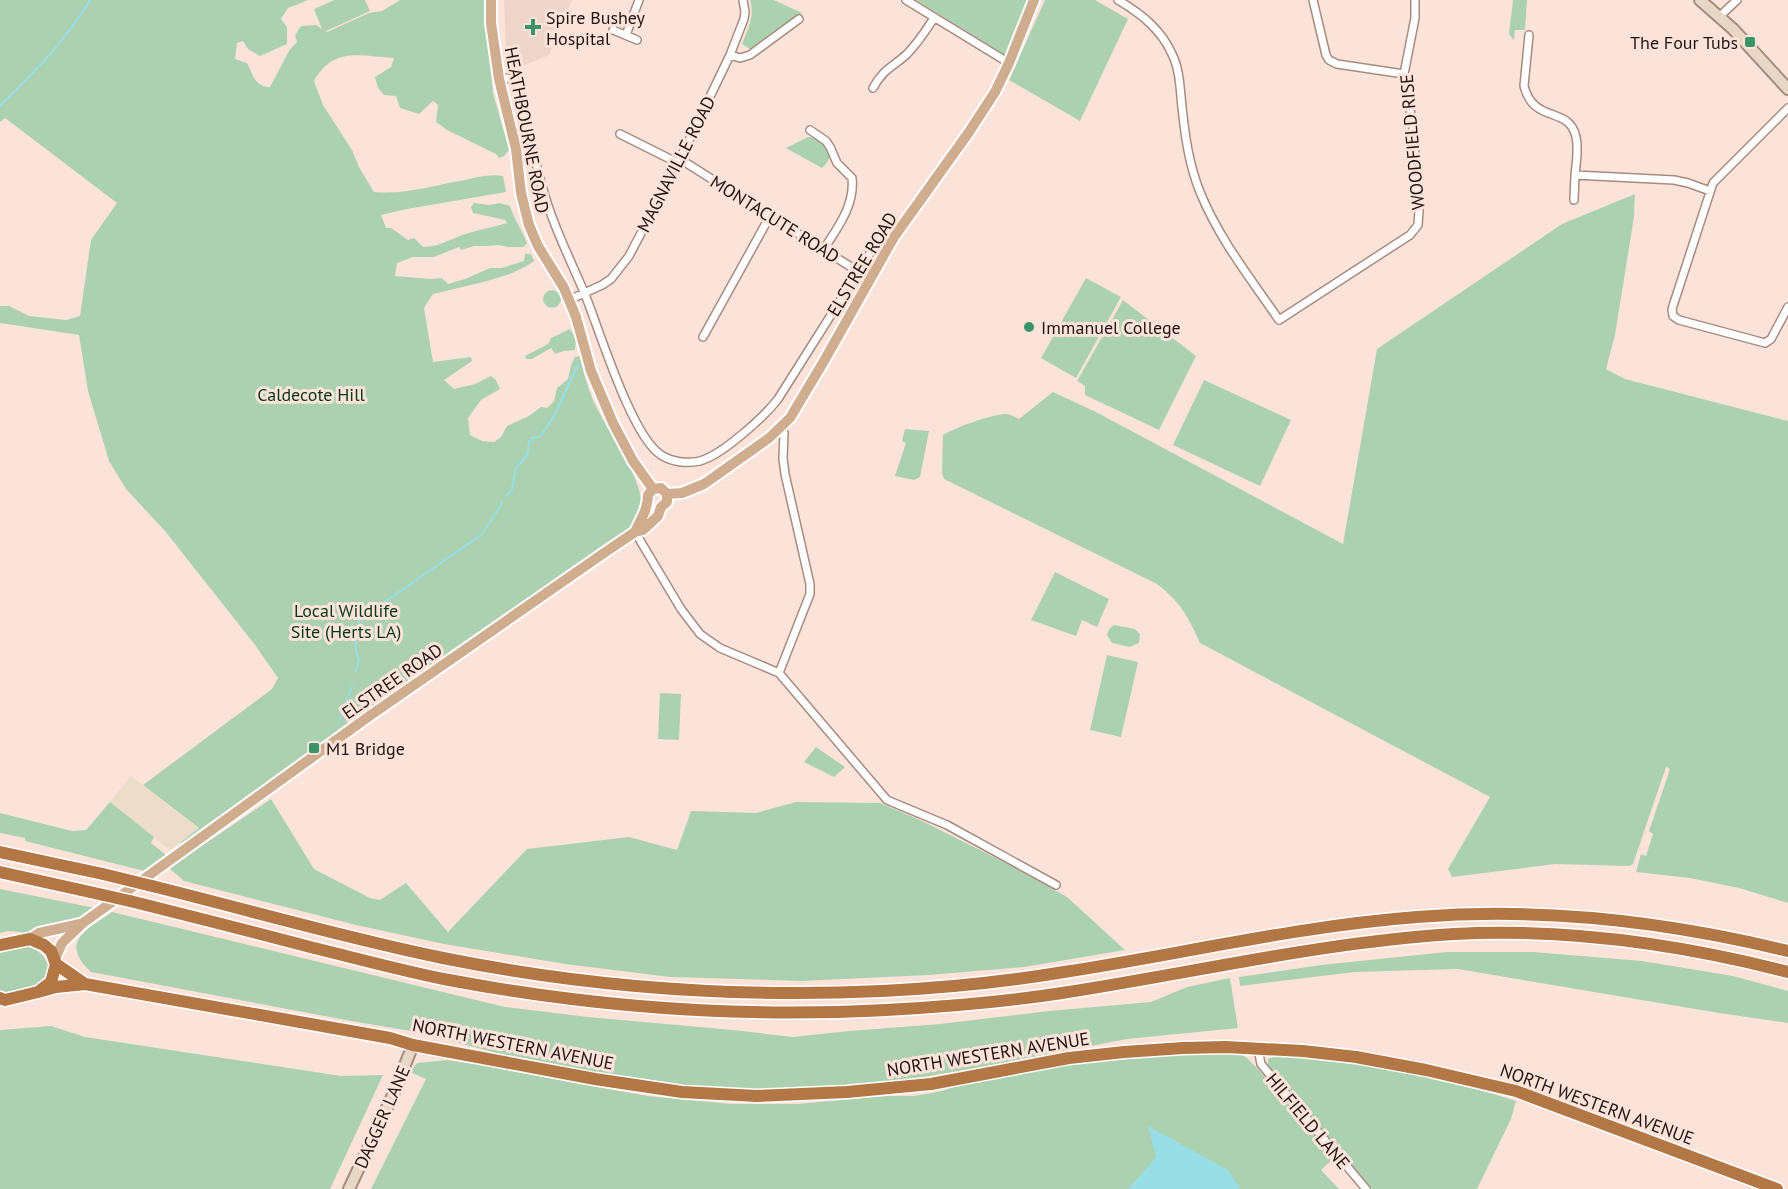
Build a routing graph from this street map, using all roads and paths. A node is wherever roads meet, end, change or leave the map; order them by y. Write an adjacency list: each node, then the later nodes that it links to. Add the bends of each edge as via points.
1 (491, 0): 21 (main road, HEATHBOURNE ROAD)
2 (639, 0): 15 (street)
3 (743, 0): 18 (street, MAGNAVILLE ROAD, via 744,19)
4 (906, 0): 12 (street)
5 (1034, 0): 19 (main road, ELSTREE ROAD)
6 (1118, 0): 20 (street, WOODFIELD RISE, via 1151,23 1173,54 1188,152 1199,190 1214,224 1279,320 1410,235 1418,225 1414,139)
7 (1313, 0): 20 (street, via 1329,60)
8 (1415, 0): 20 (street, WOODFIELD RISE)
9 (1700, 0): 11 (street)
10 (1737, 0): 11 (street)
11 (1720, 16): 23 (street)
12 (934, 18): 19 (street); 22 (street, via 906,55 881,73)
13 (799, 20): 18 (street, via 750,55)
14 (613, 30): 15 (street)
15 (626, 35): 17 (street)
16 (1528, 36): 28 (street, via 1524,86 1528,99 1571,126 1577,143)
17 (637, 40)
18 (730, 55): 27 (street, MAGNAVILLE ROAD)
19 (1009, 63): 35 (main road, ELSTREE ROAD, via 984,110 894,237)
20 (1404, 74)
21 (499, 79): 36 (street, via 516,81 552,220); 37 (main road, HEATHBOURNE ROAD, via 529,225)
22 (873, 88)
23 (1788, 89)
24 (1788, 108): 29 (street, via 1715,179)
25 (810, 130): 33 (street, via 826,141 853,183 847,212)
26 (620, 134): 27 (street, MONTACUTE ROAD)
27 (679, 161): 31 (street, MONTACUTE ROAD); 36 (street, MAGNAVILLE ROAD, via 619,271)
28 (1575, 175): 29 (street, via 1674,180); 30 (street)
29 (1710, 191): 38 (street, via 1673,316 1765,343)
30 (1574, 200)
31 (770, 216): 33 (street, MONTACUTE ROAD); 39 (street)
32 (884, 231): 34 (street)
33 (824, 249): 34 (street, MONTACUTE ROAD)
34 (858, 271): 35 (street, MONTACUTE ROAD); 36 (street, via 768,412 712,455 690,463 659,454 648,441 621,388)
35 (870, 279): 40 (main road, ELSTREE ROAD)
36 (585, 293): 37 (street, MAGNAVILLE ROAD)
37 (569, 300): 41 (main road, HEATHBOURNE ROAD, via 591,371 613,423)
38 (1788, 308)
39 (703, 337)
40 (780, 429): 42 (main road, ELSTREE ROAD, via 704,484); 46 (street, via 784,433 785,474 810,594)
41 (653, 489): 42 (main road, via 661,488); 43 (main road, via 648,495)
42 (667, 494): 44 (main road, ELSTREE ROAD)
43 (649, 502): 44 (main road); 45 (main road)
44 (662, 507): 45 (main road, ELSTREE ROAD, via 652,522)
45 (635, 532): 46 (street, via 700,634 720,648); 50 (main road, ELSTREE ROAD)
46 (778, 673): 49 (street, via 887,800 947,825)
47 (0, 852): 53 (highway, bridge, via 446,958 610,983 720,991 870,991 993,981 1062,973 1295,932 1458,914 1544,914 1629,921)
48 (0, 872): 55 (highway, bridge, via 455,981 576,999 698,1010 839,1012 974,1004 1331,946 1459,934 1627,941 1712,954)
49 (1056, 885)
50 (83, 923): 51 (main road, ELSTREE ROAD, via 39,933); 54 (main road, ELSTREE ROAD, via 62,943)
51 (30, 939): 52 (highway); 54 (highway, NORTH WESTERN AVENUE, via 49,949)
52 (0, 945)
53 (1788, 951)
54 (55, 961): 56 (highway, NORTH WESTERN AVENUE); 57 (highway, via 51,982)
55 (1788, 972)
56 (85, 984): 57 (highway, NORTH WESTERN AVENUE); 59 (highway, NORTH WESTERN AVENUE)
57 (38, 992): 58 (highway, NORTH WESTERN AVENUE)
58 (2, 1000)
59 (413, 1045): 60 (highway, NORTH WESTERN AVENUE, via 617,1083 757,1096 931,1084 1124,1052); 61 (street, DAGGER LANE)
60 (1258, 1049): 62 (street, HILFIELD LANE, via 1261,1064); 63 (highway, NORTH WESTERN AVENUE, via 1356,1058 1516,1091)
61 (349, 1189)
62 (1366, 1189)
63 (1777, 1189)

